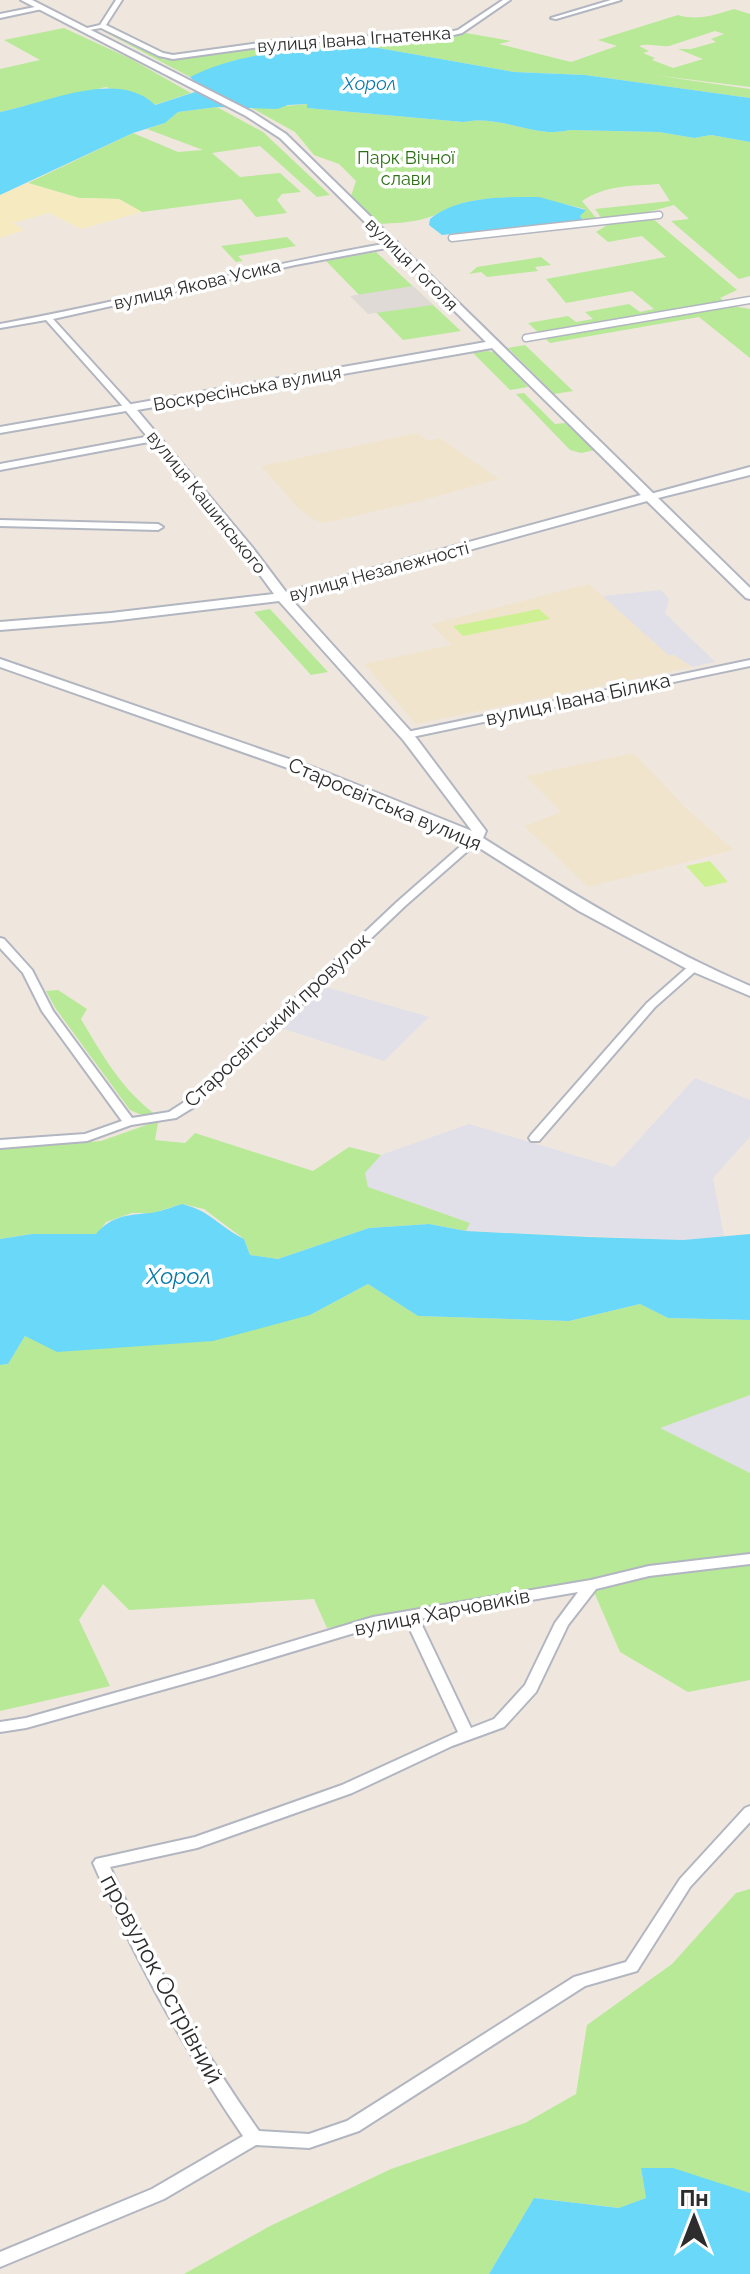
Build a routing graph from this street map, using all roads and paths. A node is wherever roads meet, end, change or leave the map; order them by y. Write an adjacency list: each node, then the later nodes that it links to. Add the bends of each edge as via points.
1 (25, 0): 5 (street, вулиця Гоголя)
2 (119, 0): 8 (street)
3 (507, 0): 8 (street, вулиця Івана Ігнатенка, via 460,32 441,36 288,41 173,57)
4 (618, 0): 7 (street)
5 (40, 8): 6 (street); 9 (street, вулиця Гоголя)
6 (0, 16)
7 (554, 18)
8 (102, 26): 9 (street)
9 (85, 30): 12 (street, вулиця Гоголя, via 283,136)
10 (659, 215): 11 (street)
11 (452, 238)
12 (394, 244): 14 (street, вулиця Якова Усика); 17 (street, вулиця Гоголя)
13 (750, 300): 16 (street)
14 (48, 318): 15 (street, вулиця Якова Усика); 18 (street, вулиця Кашинського)
15 (0, 326)
16 (526, 338)
17 (493, 344): 18 (street, Воскресінська вулиця); 23 (street, вулиця Гоголя)
18 (130, 409): 19 (street, Воскресінська вулиця); 20 (street, вулиця Кашинського)
19 (0, 430)
20 (156, 438): 21 (street); 27 (street, вулиця Кашинського)
21 (0, 467)
22 (750, 471): 23 (main road, вулиця Незалежності)
23 (650, 496): 26 (street, вулиця Гоголя); 27 (street, вулиця Незалежності)
24 (0, 523): 25 (street)
25 (158, 527)
26 (750, 595)
27 (283, 597): 28 (street, вулиця Незалежності); 31 (street, вулиця Кашинського)
28 (0, 626)
29 (0, 663): 32 (street, Старосвітська вулиця, via 310,771)
30 (750, 663): 31 (street, вулиця Івана Білика)
31 (407, 735): 32 (street, вулиця Кашинського, via 479,831)
32 (475, 839): 34 (street, Старосвітська вулиця, via 584,908); 36 (street, Старосвітський провулок, via 190,1104 172,1115)
33 (0, 941): 36 (street, via 28,972 48,1011)
34 (694, 967): 35 (street, Старосвітська вулиця); 37 (street, via 651,1005)
35 (750, 991)
36 (129, 1122): 38 (street, Старосвітський провулок, via 87,1137)
37 (535, 1138)
38 (0, 1144)
39 (750, 1559): 40 (street, вулиця Харчовиків, via 649,1571)
40 (591, 1585): 41 (street, вулиця Харчовиків); 43 (street, via 562,1623 531,1688 499,1723)
41 (410, 1615): 42 (street, вулиця Харчовиків); 43 (street)
42 (0, 1727)
43 (467, 1735): 45 (street, провулок Острівний, via 347,1789 197,1842 101,1863 209,2075)
44 (750, 1812): 45 (street, via 685,1883 631,1967 580,1981 353,2126 309,2141)
45 (254, 2138): 46 (street, via 158,2194)
46 (0, 2260)

